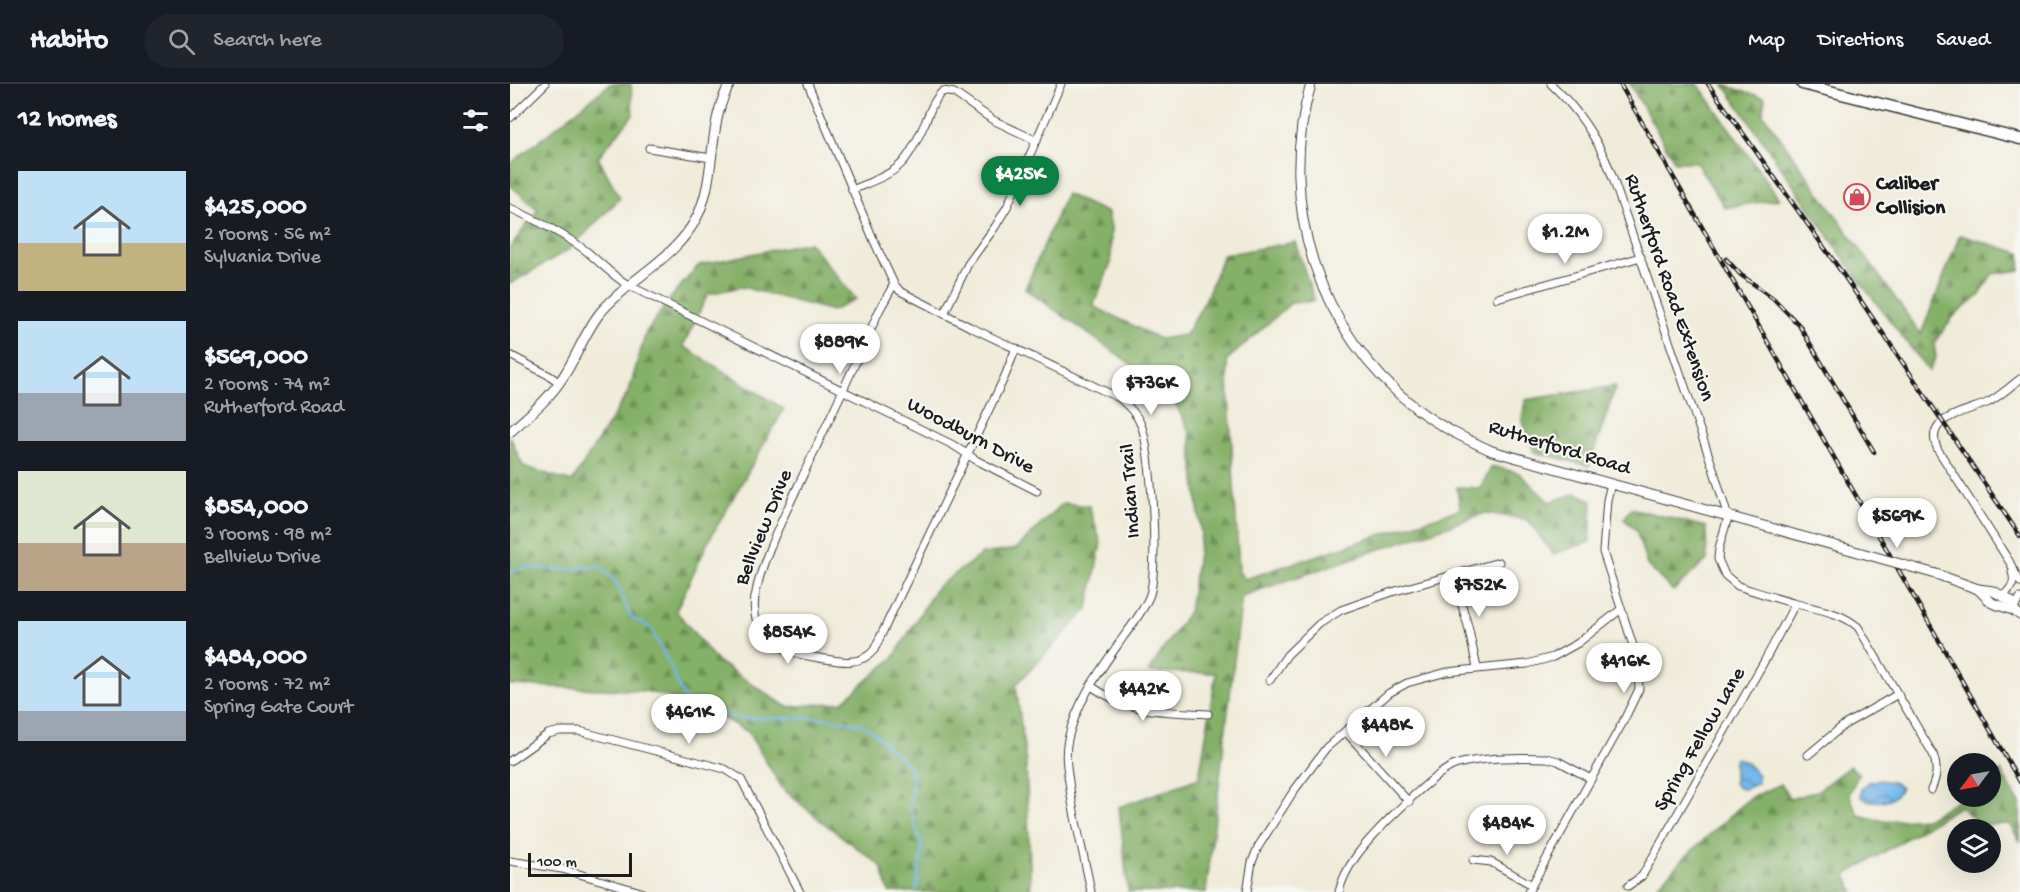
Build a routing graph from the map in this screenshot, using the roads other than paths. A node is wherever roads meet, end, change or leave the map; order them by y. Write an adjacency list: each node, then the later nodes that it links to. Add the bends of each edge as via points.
1 (545, 84): 8 (street)
2 (730, 84): 12 (street, via 722,101)
3 (808, 84): 13 (street)
4 (1061, 84): 10 (street)
5 (1311, 84): 27 (street, Rutherford Road, via 1298,153 1304,230 1323,291 1360,352 1418,410 1468,440 1506,455)
6 (1551, 84): 15 (street, Rutherford Road Extension, via 1580,114 1597,141)
7 (1802, 84): 9 (main road)
8 (510, 118)
9 (2020, 139)
10 (1037, 141): 13 (street, via 993,120 954,93 943,91 904,163 890,174); 19 (street, via 1007,207 968,264)
11 (649, 148): 12 (street)
12 (711, 158): 17 (street, via 703,201 690,229 675,248)
13 (852, 190): 16 (street)
14 (510, 208): 17 (street, Woodburn Drive, via 573,241)
15 (1641, 257): 18 (street); 29 (street, Rutherford Road Extension)
16 (894, 284): 19 (street, Indian Trail, via 903,294); 24 (street, Bellview Drive)
17 (630, 286): 23 (street, via 597,317); 24 (street, Woodburn Drive)
18 (1497, 298)
19 (944, 314): 20 (street, Indian Trail)
20 (1016, 348): 26 (street, Bellview Drive); 43 (street, Indian Trail, via 1119,398 1138,420 1146,440 1152,587 1144,606)
21 (510, 355): 23 (street)
22 (2020, 379): 30 (street, via 1989,402 1946,418 1935,440)
23 (560, 383): 25 (street)
24 (843, 390): 26 (street, Woodburn Drive); 26 (street, Bellview Drive, via 778,529 755,595 758,624 769,639 784,649 804,656 851,661 871,654)
25 (510, 432)
26 (967, 454): 28 (street, Woodburn Drive)
27 (1611, 484): 29 (street, Rutherford Road); 39 (street, via 1603,552)
28 (1037, 491)
29 (1728, 517): 35 (street, Rutherford Road, bridge); 38 (street, via 1718,559 1725,575 1738,586)
30 (2009, 561): 32 (street); 34 (street); 36 (street, via 2014,582)
31 (1499, 562): 33 (street)
32 (2020, 571)
33 (1454, 575): 41 (street); 42 (street, via 1341,610 1293,648)
34 (2020, 582)
35 (1978, 589): 36 (street, Rutherford Road); 40 (street, Rutherford Road, via 1992,603)
36 (2003, 596): 40 (street)
37 (2020, 598): 40 (street)
38 (1795, 604): 44 (street, via 1839,615 1858,627); 55 (street, Spring Fellow Lane, via 1642,876)
39 (1620, 610): 41 (street, via 1553,657 1527,664); 49 (street, via 1637,658 1639,688)
40 (2017, 612)
41 (1477, 668): 46 (street, via 1407,683)
42 (1270, 680)
43 (1091, 686): 45 (street, via 1134,708); 58 (street, Indian Trail, via 1074,722 1066,753)
44 (1898, 694): 47 (street, via 1844,725); 50 (street, via 1933,754 1937,777)
45 (1208, 714)
46 (1345, 730): 51 (street); 59 (street, via 1312,765 1264,837 1252,862)
47 (1808, 755)
48 (510, 761): 57 (street, via 543,736 567,730 590,732 731,771 741,779)
49 (1591, 779): 51 (street, via 1548,758 1476,761 1445,770); 54 (street)
50 (1931, 790)
51 (1408, 802): 60 (street, via 1357,854)
52 (1473, 860): 54 (street, via 1491,862)
53 (510, 861): 56 (street, via 562,869)
54 (1533, 885): 61 (street)
55 (1628, 886)
56 (641, 892)
57 (800, 892)
58 (1091, 892)
59 (1247, 892)
60 (1339, 892)
61 (1528, 892)

